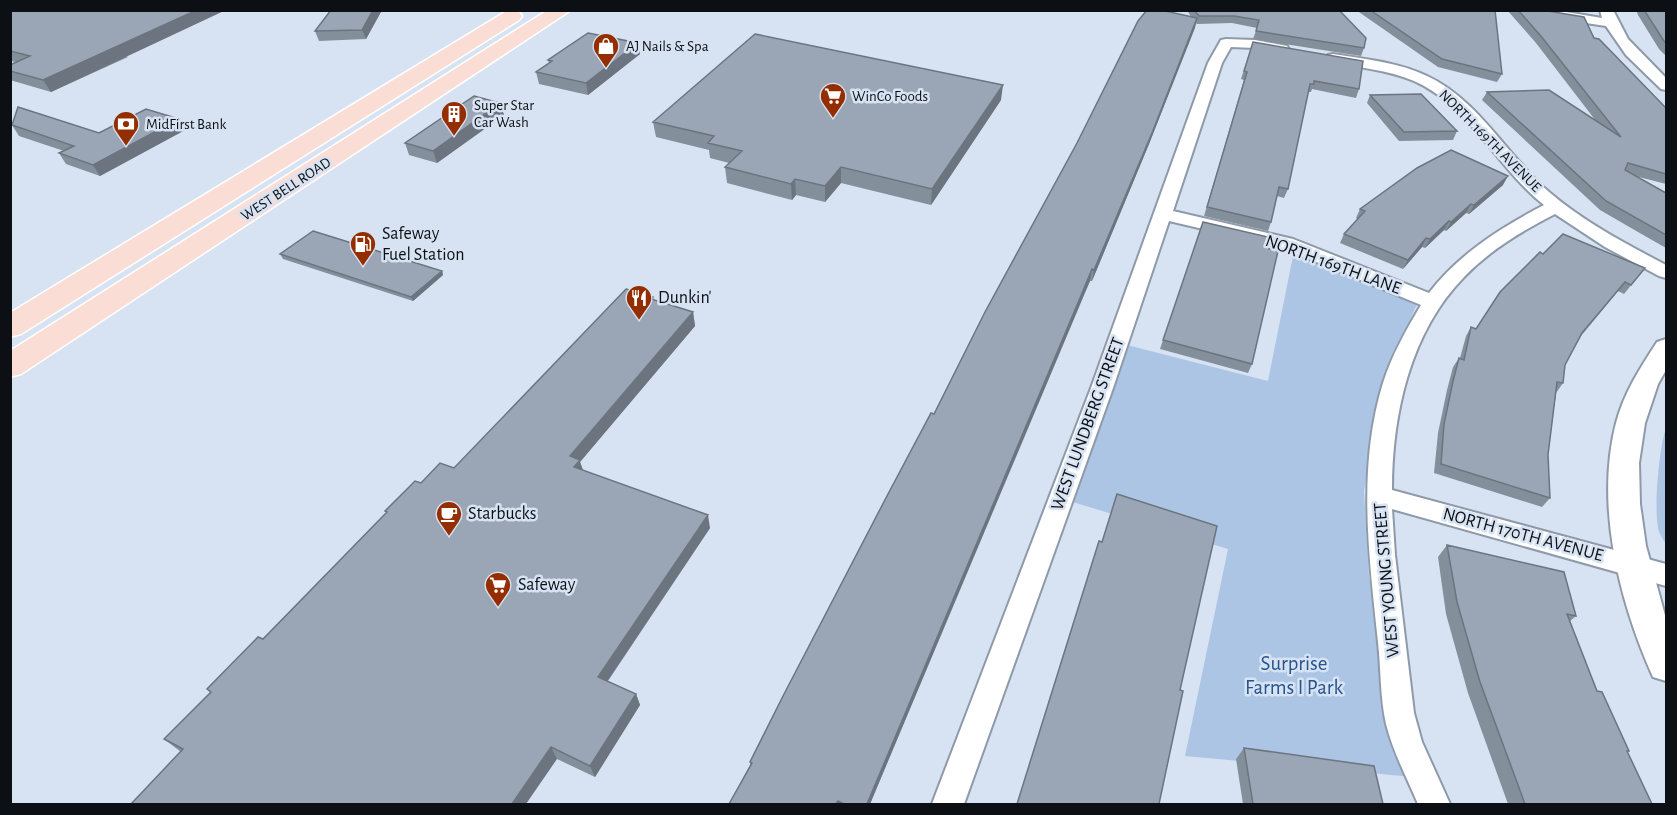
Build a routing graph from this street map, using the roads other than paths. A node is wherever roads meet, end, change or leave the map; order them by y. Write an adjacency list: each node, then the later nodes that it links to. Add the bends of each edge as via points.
1 (521, 10): 7 (main road, WEST BELL ROAD)
2 (562, 10): 12 (main road, WEST BELL ROAD)
3 (1525, 10): 4 (street)
4 (1608, 17): 6 (street, via 1638,58)
5 (1226, 43): 8 (street, NORTH 169TH AVENUE, via 1254,44 1395,69 1434,85); 9 (street, WEST LUNDBERG STREET, via 1215,63)
6 (1666, 86)
7 (261, 172): 10 (main road, WEST BELL ROAD); 12 (main road, via 245,197 152,256)
8 (1556, 206): 11 (street, NORTH 169TH AVENUE, via 1620,248); 13 (street, WEST YOUNG STREET, via 1509,230 1464,266)
9 (1163, 214): 13 (street, NORTH 169TH LANE, via 1286,243); 22 (street, WEST LUNDBERG STREET)
10 (120, 259): 14 (main road, WEST BELL ROAD); 15 (main road, via 120,278)
11 (1666, 272)
12 (156, 273): 17 (main road, WEST BELL ROAD)
13 (1432, 302): 18 (street, WEST YOUNG STREET, via 1409,343 1394,384 1382,429)
14 (10, 327)
15 (10, 347)
16 (1666, 348): 19 (street, via 1634,413 1626,447 1623,485)
17 (10, 366)
18 (1379, 496): 19 (street, NORTH 170TH AVENUE); 23 (street, WEST YOUNG STREET, via 1382,564 1403,731)
19 (1634, 566): 20 (street, NORTH 170TH AVENUE); 21 (street)
20 (1666, 575)
21 (1666, 665)
22 (948, 804)
23 (1434, 804)

